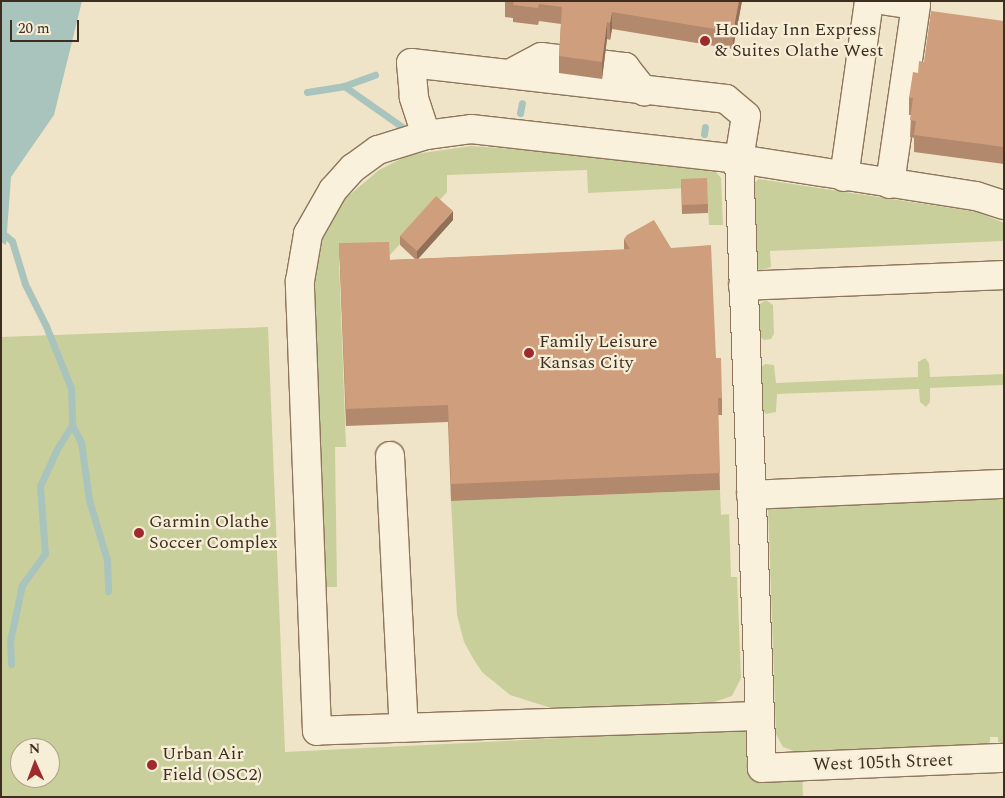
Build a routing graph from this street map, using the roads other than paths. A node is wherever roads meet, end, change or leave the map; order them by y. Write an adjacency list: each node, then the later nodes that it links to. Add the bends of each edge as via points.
1 (869, 1): 5 (lane)
2 (887, 1): 6 (lane, via 916,6)
3 (426, 135): 4 (lane, via 471,129 499,131); 4 (lane, via 414,97 410,63 726,99 746,116); 14 (lane, via 378,150 353,168 333,190 308,234 300,281 317,731)
4 (739, 159): 5 (lane); 9 (lane)
5 (844, 177): 6 (lane)
6 (890, 184): 7 (lane, via 976,196)
7 (1004, 205)
8 (1004, 275): 9 (lane)
9 (743, 286): 12 (lane)
10 (390, 456): 14 (lane)
11 (1004, 484): 12 (lane)
12 (751, 495): 13 (lane)
13 (759, 716): 14 (lane); 15 (lane, West 105th Street, via 762,768)
14 (404, 728)
15 (1004, 758)

